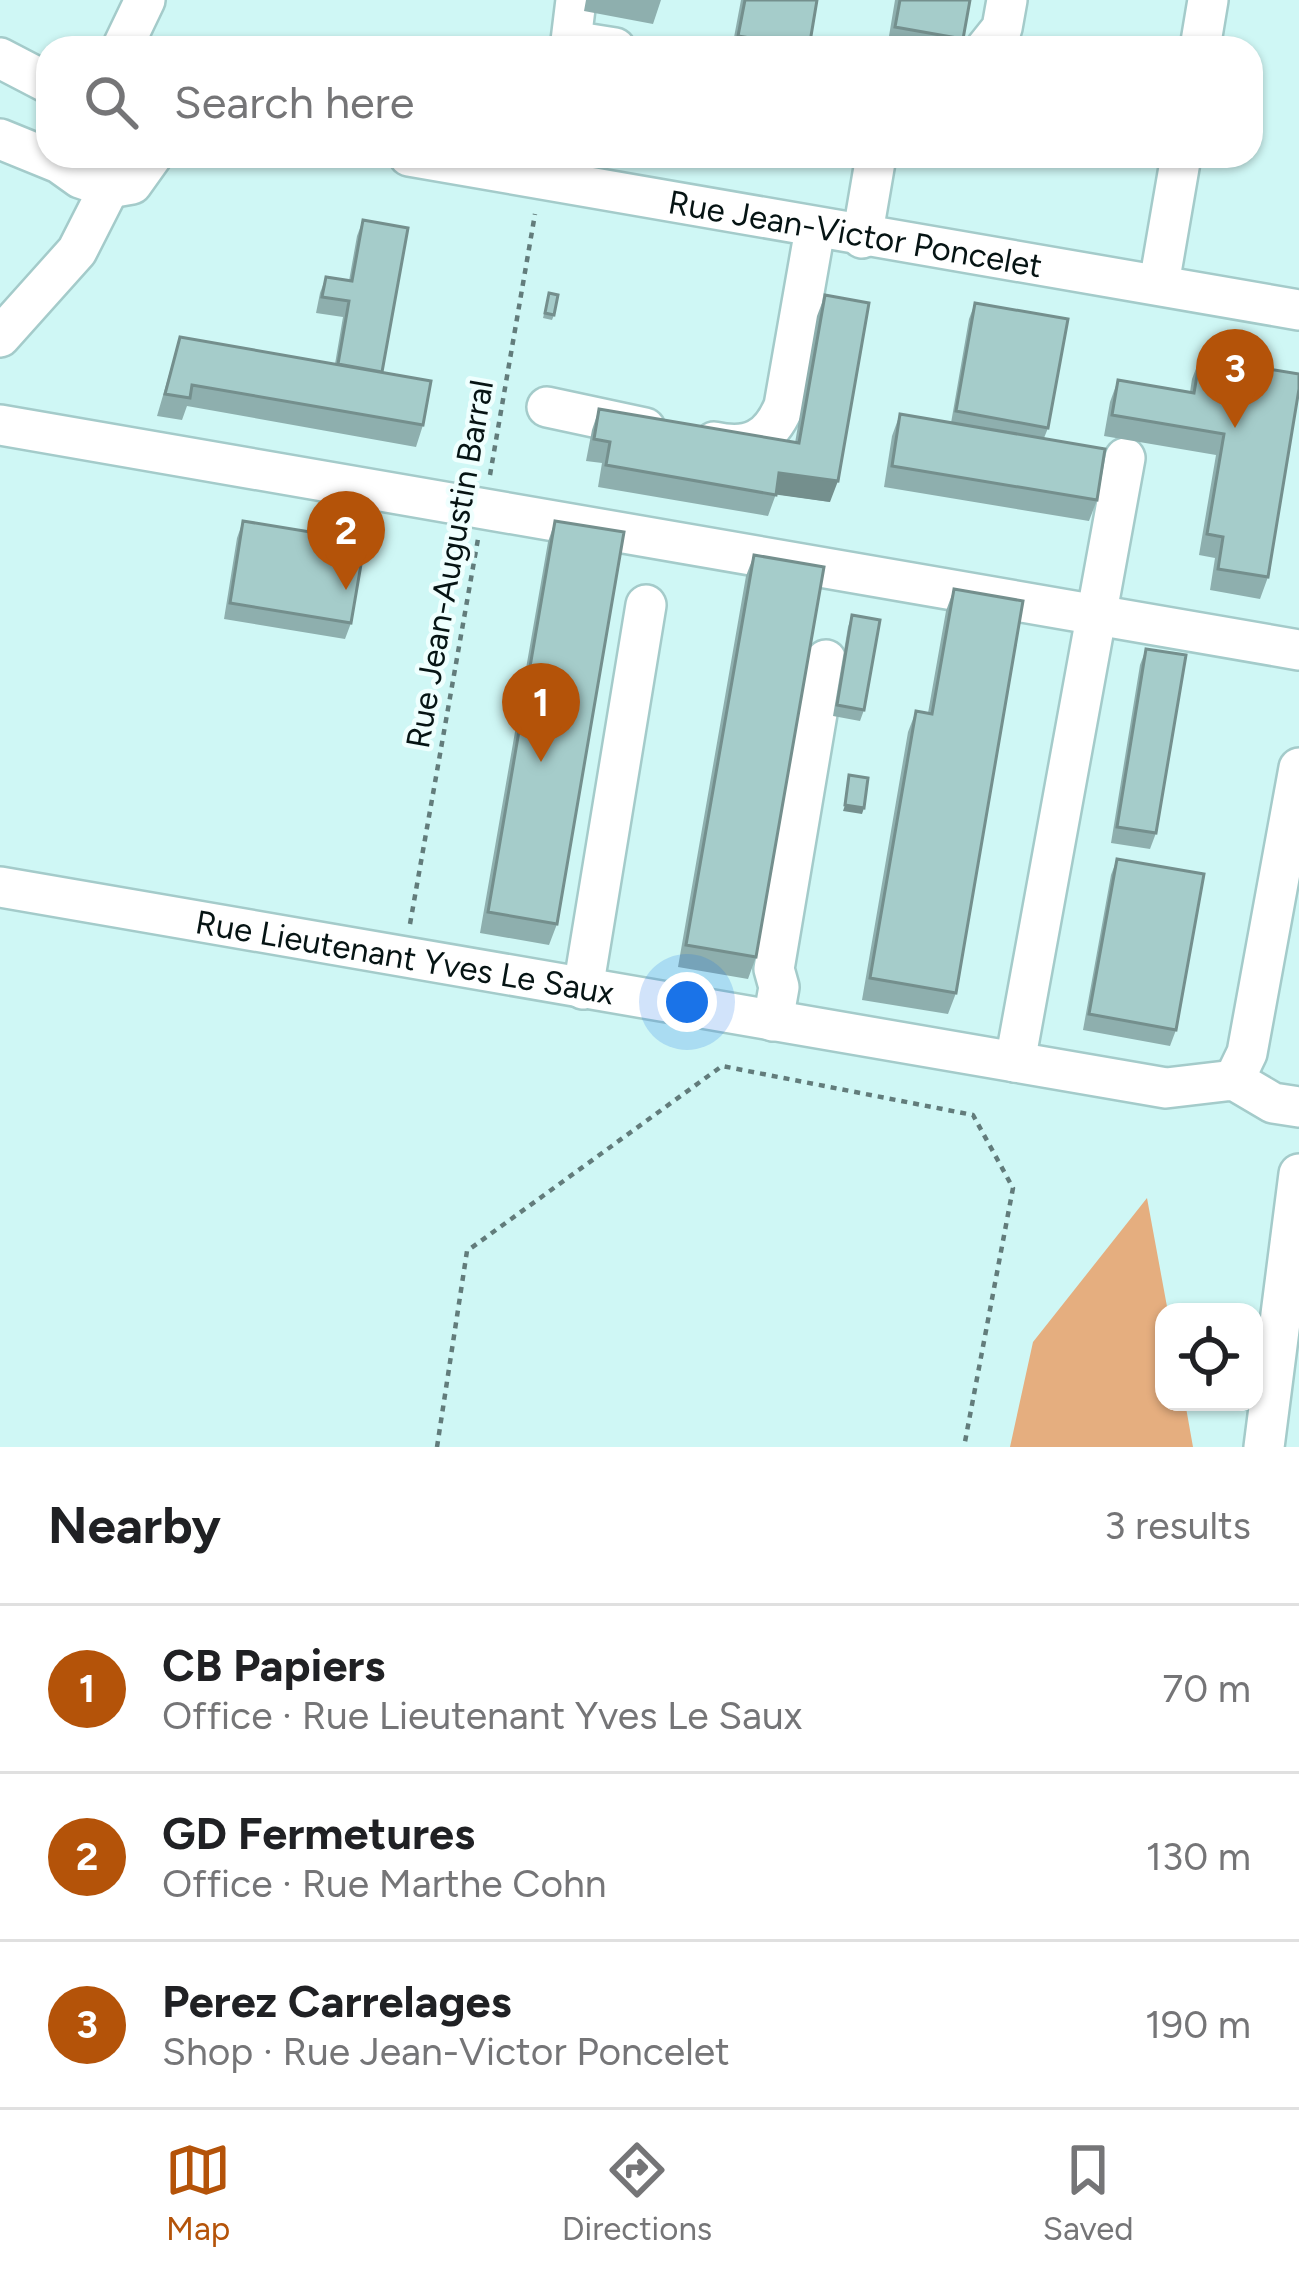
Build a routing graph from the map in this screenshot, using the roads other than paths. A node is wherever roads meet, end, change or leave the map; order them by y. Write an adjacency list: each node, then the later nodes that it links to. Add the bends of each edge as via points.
1 (145, 0): 5 (street)
2 (576, 0): 6 (street)
3 (1007, 0): 7 (street)
4 (1208, 0): 8 (street)
5 (128, 36)
6 (572, 36)
7 (996, 36)
8 (1202, 36)
9 (0, 58): 10 (street)
10 (36, 77)
11 (0, 139): 12 (street)
12 (36, 151)
13 (70, 168): 18 (street)
14 (143, 168): 18 (street, via 132,184)
15 (478, 168): 19 (street, Rue Jean-Victor Poncelet)
16 (874, 168): 20 (street)
17 (1179, 168): 21 (street)
18 (110, 188): 23 (street, via 77,250)
19 (815, 229): 20 (street, Rue Jean-Victor Poncelet); 24 (street, via 773,431 732,446)
20 (862, 238): 21 (street, Rue Jean-Victor Poncelet)
21 (1159, 284): 22 (street, Rue Jean-Victor Poncelet)
22 (1299, 310)
23 (0, 337)
24 (547, 407)
25 (0, 425): 28 (street)
26 (1125, 458): 28 (street)
27 (646, 605): 34 (street)
28 (1098, 615): 29 (street); 36 (street)
29 (1299, 650)
30 (826, 660): 35 (street)
31 (1299, 769): 33 (street)
32 (0, 887): 34 (street, Rue Lieutenant Yves Le Saux)
33 (1286, 915): 37 (street)
34 (583, 988): 35 (street, Rue Lieutenant Yves Le Saux)
35 (772, 1021): 36 (street, Rue Lieutenant Yves Le Saux)
36 (1015, 1062): 37 (street, Rue Lieutenant Yves Le Saux, via 1166,1088)
37 (1234, 1080): 38 (street)
38 (1299, 1107)
39 (1299, 1174): 40 (street)
40 (1264, 1447)

